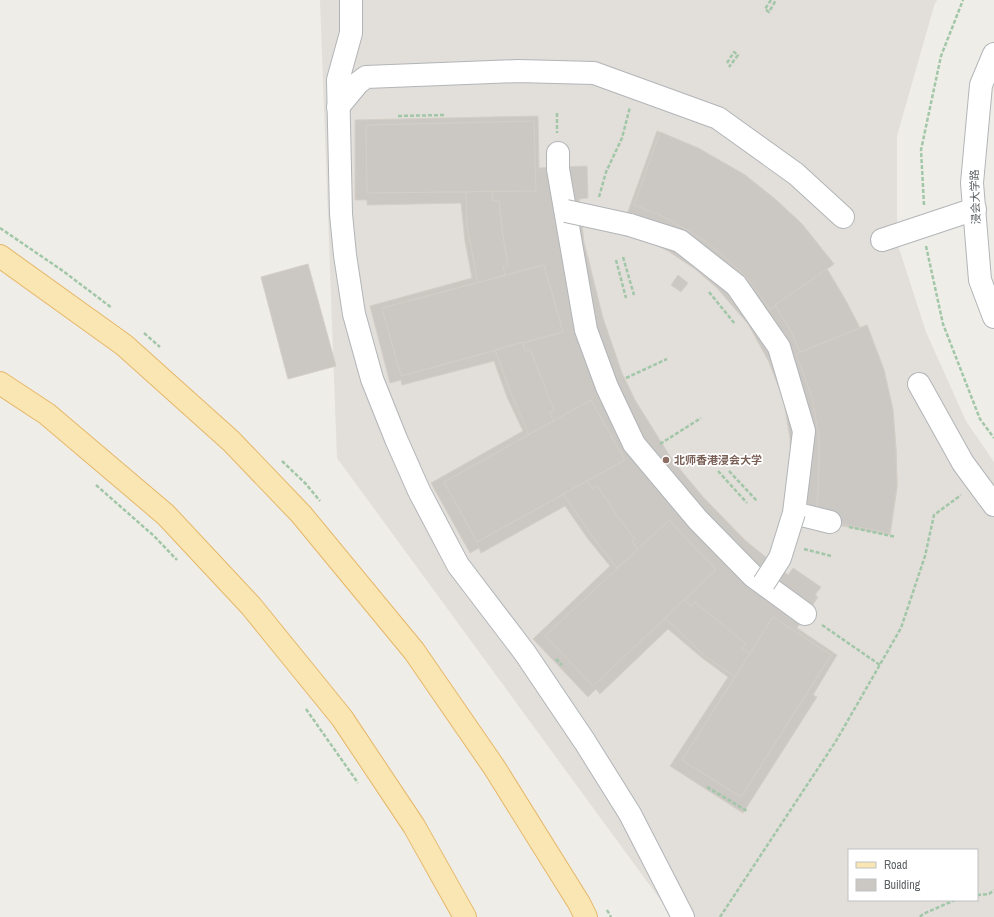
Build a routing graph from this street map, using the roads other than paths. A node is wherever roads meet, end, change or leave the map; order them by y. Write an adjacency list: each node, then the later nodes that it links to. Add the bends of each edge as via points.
1 (351, 0): 3 (street, via 351,34 338,80)
2 (994, 54): 5 (street, 浸会大学路, via 980,85 972,184)
3 (338, 107): 7 (street, via 366,77 518,71 594,73 718,118 796,174); 20 (street, via 341,214 354,314 372,379 396,439 419,491 458,565 525,653 585,742 630,814)
4 (558, 154): 6 (street, via 558,169)
5 (975, 209): 8 (street); 10 (street, 浸会大学路, via 980,280)
6 (566, 211): 14 (street, bridge, via 630,225 680,241 736,285 779,347 804,431); 16 (street, via 586,330 607,387 634,444 698,520 753,576)
7 (843, 217)
8 (882, 240)
9 (0, 256): 19 (main road, via 124,345 231,441 301,514 414,651 494,766)
10 (994, 316)
11 (0, 383): 18 (main road, via 47,414 166,515 251,606 342,718 414,826)
12 (919, 384): 13 (street, via 963,463)
13 (994, 506)
14 (794, 513): 15 (street); 16 (street, bridge, via 780,558)
15 (830, 522)
16 (764, 583): 17 (street)
17 (805, 614)
18 (465, 917)
19 (586, 917)
20 (683, 917)

